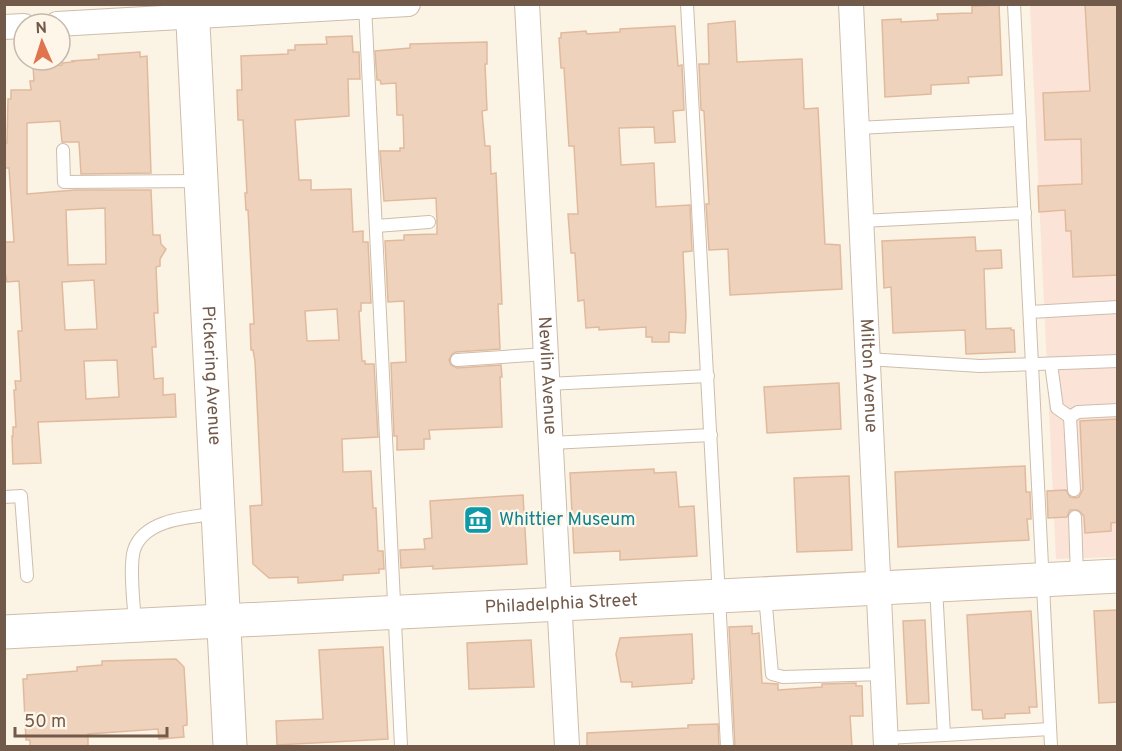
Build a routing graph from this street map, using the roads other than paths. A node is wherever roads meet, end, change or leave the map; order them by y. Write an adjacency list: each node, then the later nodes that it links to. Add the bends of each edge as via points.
1 (408, 4): 6 (street)
2 (526, 4): 19 (street, Newlin Avenue)
3 (687, 4): 25 (lane)
4 (851, 4): 10 (street, Milton Avenue)
5 (1014, 4): 9 (lane)
6 (365, 6): 7 (street); 16 (lane)
7 (193, 10): 8 (street); 12 (street, Pickering Avenue)
8 (72, 22)
9 (1020, 120): 10 (lane); 13 (lane)
10 (856, 128): 14 (street, Milton Avenue)
11 (63, 150): 12 (lane, via 64,183)
12 (201, 181): 33 (street, Pickering Avenue)
13 (1024, 213): 14 (lane); 18 (lane)
14 (861, 221): 20 (street, Milton Avenue)
15 (429, 222): 16 (lane)
16 (376, 226): 44 (lane)
17 (1118, 307): 18 (lane)
18 (1030, 312): 23 (lane)
19 (546, 354): 21 (lane); 26 (street, Newlin Avenue)
20 (867, 359): 23 (lane, via 980,366); 40 (street, Milton Avenue)
21 (457, 360)
22 (1118, 361): 24 (lane)
23 (1032, 364): 24 (lane); 38 (lane)
24 (1051, 364): 28 (lane, via 1057,408)
25 (708, 376): 26 (lane); 29 (lane)
26 (548, 384): 30 (street, Newlin Avenue)
27 (1118, 410): 28 (lane, via 1077,412)
28 (1070, 417): 31 (lane)
29 (711, 435): 30 (lane); 42 (lane)
30 (551, 443): 43 (street, Newlin Avenue)
31 (1074, 490)
32 (4, 497): 35 (lane, via 21,496)
33 (218, 514): 45 (street, Pickering Avenue); 46 (lane, via 163,523 135,547)
34 (1075, 516): 37 (lane)
35 (27, 576)
36 (1118, 576): 37 (street, Philadelphia Street)
37 (1077, 578): 38 (street, Philadelphia Street)
38 (1043, 579): 39 (street, Philadelphia Street); 49 (lane)
39 (936, 585): 40 (street, Philadelphia Street); 50 (lane)
40 (878, 588): 41 (street, Philadelphia Street); 48 (street, Milton Avenue)
41 (765, 594): 42 (street, Philadelphia Street); 48 (lane, via 772,674 783,678)
42 (720, 596): 43 (street, Philadelphia Street); 55 (lane)
43 (560, 604): 44 (street, Philadelphia Street); 54 (street, Newlin Avenue)
44 (394, 612): 45 (street, Philadelphia Street); 53 (lane)
45 (224, 621): 46 (street, Philadelphia Street); 52 (street, Pickering Avenue)
46 (135, 626): 47 (street, Philadelphia Street)
47 (4, 632)
48 (883, 674): 51 (street, Milton Avenue)
49 (1050, 729): 50 (lane); 56 (lane)
50 (944, 735): 51 (lane)
51 (886, 742)
52 (230, 747)
53 (401, 747)
54 (567, 747)
55 (727, 747)
56 (1051, 747)

